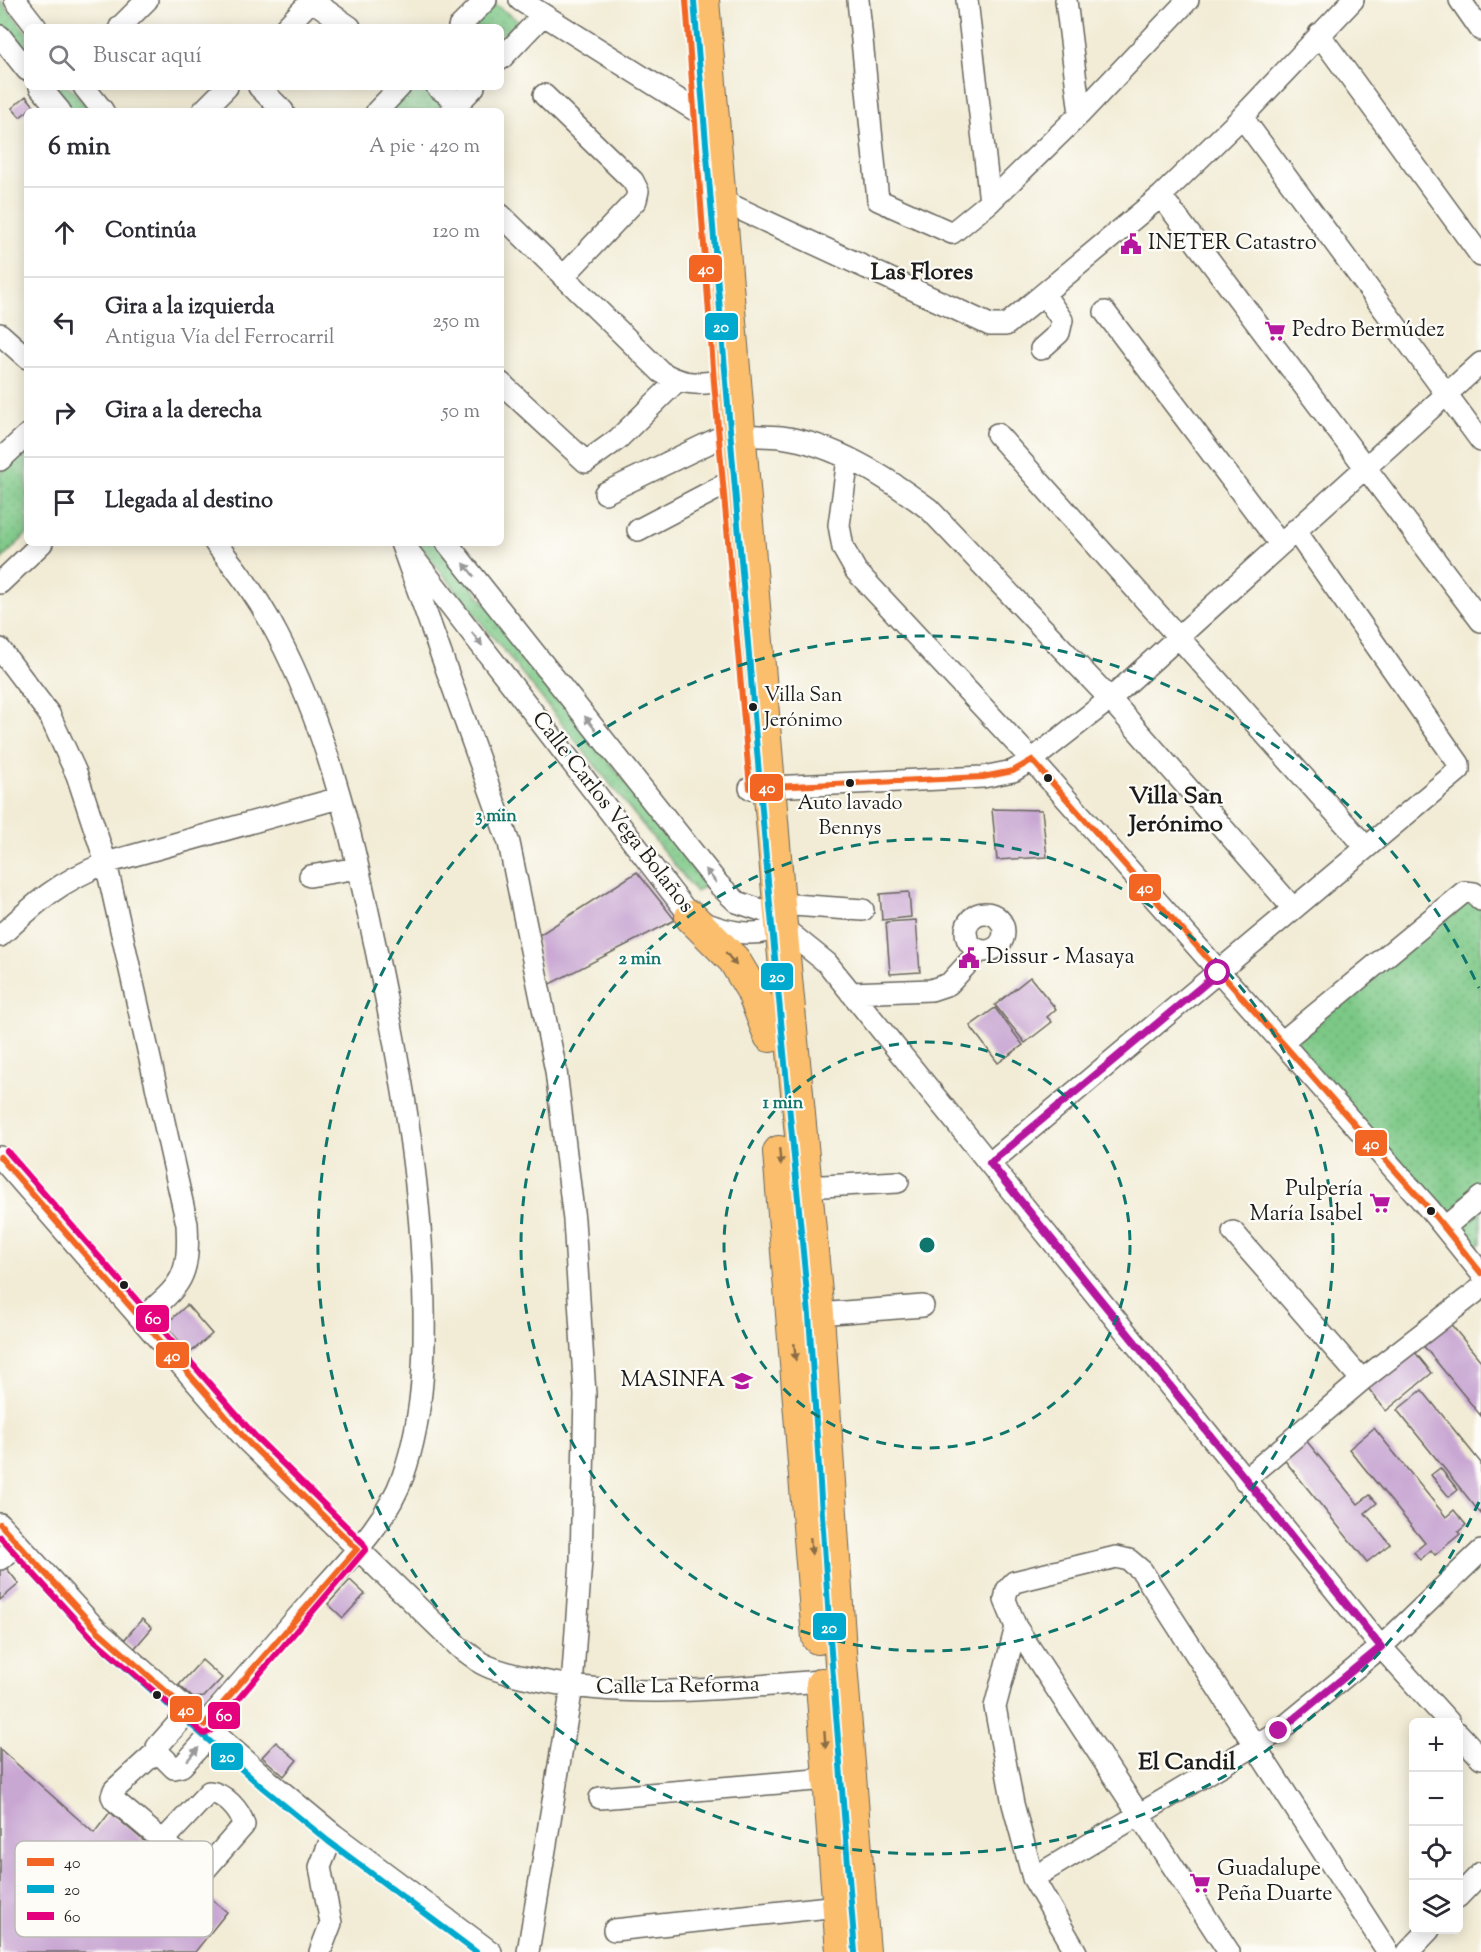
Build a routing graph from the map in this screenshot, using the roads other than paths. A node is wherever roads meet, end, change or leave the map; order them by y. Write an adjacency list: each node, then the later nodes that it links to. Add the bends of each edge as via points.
1 (15, 0): 15 (street)
2 (147, 0): 16 (street)
3 (311, 0): 17 (street); 18 (street)
4 (486, 0): 19 (street)
5 (520, 0): 14 (street)
6 (686, 0): 39 (highway)
7 (703, 0): 43 (highway)
8 (858, 0): 44 (street, via 878,200 952,233)
9 (967, 0): 44 (street)
10 (1066, 0): 40 (street)
11 (1188, 0): 40 (street)
12 (1353, 0): 21 (street)
13 (1460, 0): 20 (street)
14 (543, 15): 23 (street); 39 (street)
15 (34, 24)
16 (123, 24)
17 (289, 24)
18 (346, 24)
19 (462, 24)
20 (1480, 25)
21 (1319, 34): 41 (street); 46 (street)
22 (0, 36): 24 (street)
23 (504, 56)
24 (24, 66)
25 (42, 90): 34 (street)
26 (86, 90): 35 (street)
27 (224, 90): 36 (street)
28 (262, 90): 37 (street)
29 (397, 90): 38 (street)
30 (439, 90): 33 (street)
31 (471, 90): 33 (street)
32 (544, 95): 47 (street, via 633,181 638,191 636,200)
33 (455, 107)
34 (58, 108)
35 (101, 108)
36 (206, 108)
37 (280, 108)
38 (380, 108)
39 (695, 110): 55 (highway)
40 (1080, 114): 44 (street)
41 (1242, 117): 42 (street); 57 (street)
42 (1161, 196): 48 (street); 64 (street)
43 (720, 200): 48 (street, via 990,325 1006,325); 59 (highway)
44 (990, 202)
45 (504, 218): 47 (street)
46 (1481, 256)
47 (563, 277): 54 (street, via 661,372)
48 (1044, 294): 51 (street, via 1062,320 1059,333)
49 (1105, 312): 68 (street)
50 (0, 334): 52 (street)
51 (1041, 350)
52 (24, 355)
53 (1481, 363): 57 (street)
54 (677, 381): 55 (street, via 692,385); 56 (street, via 618,439 586,462)
55 (714, 382): 59 (highway)
56 (504, 386)
57 (1446, 395): 61 (street); 64 (street)
58 (997, 434): 76 (street)
59 (729, 437): 62 (street, via 782,437); 65 (highway); 66 (street); 80 (highway)
60 (24, 438): 63 (street)
61 (1481, 441)
62 (848, 459): 78 (street, via 900,487 929,509); 79 (street, via 839,525 843,548 856,571)
63 (0, 460)
64 (1365, 469): 68 (street); 75 (street)
65 (724, 485): 67 (street); 80 (highway)
66 (605, 493)
67 (638, 530)
68 (1287, 537): 76 (street); 82 (street, via 1459,764 1456,774)
69 (39, 546): 74 (street)
70 (217, 546): 81 (street, via 241,575 278,636 315,724)
71 (403, 546): 120 (street, via 509,843 556,1071 574,1220 585,1395 581,1560)
72 (404, 546): 89 (street, Calle Carlos Vega Bolaños, one-way to 89)
73 (449, 546): 90 (street, Calle Carlos Vega Bolaños, one-way to 73, via 737,902 719,885)
74 (0, 584)
75 (1481, 621)
76 (1177, 638): 78 (street); 82 (street)
77 (0, 649): 83 (street, via 49,714 77,775)
78 (1110, 699): 79 (street); 87 (street)
79 (1032, 760): 80 (street, via 1013,771 983,777); 93 (street)
80 (759, 788): 90 (highway)
81 (339, 798): 83 (street); 84 (street)
82 (1365, 846): 87 (street)
83 (106, 863): 91 (street, via 71,878 41,898); 109 (street, via 187,1224 188,1264 181,1281)
84 (358, 868): 85 (street); 114 (street, via 399,1059 417,1183 425,1327 416,1428 402,1479)
85 (310, 876)
86 (1481, 900): 96 (street, via 1474,893 1464,892)
87 (1292, 907): 93 (street)
88 (863, 910): 90 (street)
89 (691, 917): 90 (street, Calle Carlos Vega Bolaños, via 715,929); 95 (highway, one-way to 95, via 734,960 752,990)
90 (769, 917): 94 (street, via 827,963); 95 (highway); 100 (highway)
91 (0, 936)
92 (980, 950): 94 (street, via 949,984 931,990)
93 (1218, 973): 96 (street); 98 (street)
94 (851, 993): 98 (street)
95 (770, 1036): 119 (highway, one-way to 119)
96 (1282, 1042): 102 (street)
97 (0, 1157): 109 (street, Calle La Reforma)
98 (990, 1163): 111 (street)
99 (898, 1182): 100 (street)
100 (804, 1187): 108 (highway)
101 (1481, 1197): 102 (street)
102 (1445, 1227): 104 (street)
103 (1233, 1232): 110 (street)
104 (1474, 1248): 105 (street)
105 (1481, 1273)
106 (1481, 1288): 110 (street)
107 (923, 1306): 108 (street)
108 (818, 1314): 142 (highway)
109 (141, 1319): 114 (street, Calle La Reforma, via 249,1443)
110 (1362, 1380): 111 (street)
111 (1244, 1480): 118 (street)
112 (0, 1524): 113 (street)
113 (19, 1545): 116 (street); 122 (street, via 98,1631)
114 (357, 1549): 120 (street, Calle La Reforma, via 459,1647 483,1664); 122 (street)
115 (1481, 1551): 118 (street)
116 (0, 1559)
117 (1016, 1627): 124 (street, via 1005,1600 1014,1582 1116,1557 1129,1560 1142,1571); 129 (street); 133 (street, via 995,1707 1013,1804)
118 (1381, 1647): 121 (street); 124 (street, via 1279,1731)
119 (821, 1681): 120 (street, Calle La Reforma, via 637,1692); 127 (highway, one-way to 127)
120 (572, 1687): 140 (street)
121 (1445, 1718)
122 (202, 1722): 125 (street); 125 (street, one-way to 122, via 174,1768 179,1768); 130 (street)
123 (1463, 1738): 126 (street)
124 (1254, 1746): 129 (street); 145 (street)
125 (157, 1751): 131 (street, via 112,1796)
126 (1481, 1758)
127 (828, 1779): 128 (street); 135 (highway)
128 (600, 1798)
129 (1137, 1815): 133 (street); 144 (street)
130 (333, 1834): 138 (street, via 320,1867 331,1923); 139 (street)
131 (163, 1841)
132 (1481, 1873): 134 (street)
133 (1033, 1878): 143 (street)
134 (1463, 1892)
135 (838, 1906): 136 (street); 141 (highway)
136 (614, 1930)
137 (1424, 1934): 146 (street)
138 (320, 1952)
139 (491, 1952)
140 (528, 1952)
141 (842, 1952)
142 (864, 1952)
143 (1076, 1952)
144 (1229, 1952)
145 (1388, 1952)
146 (1408, 1952)

